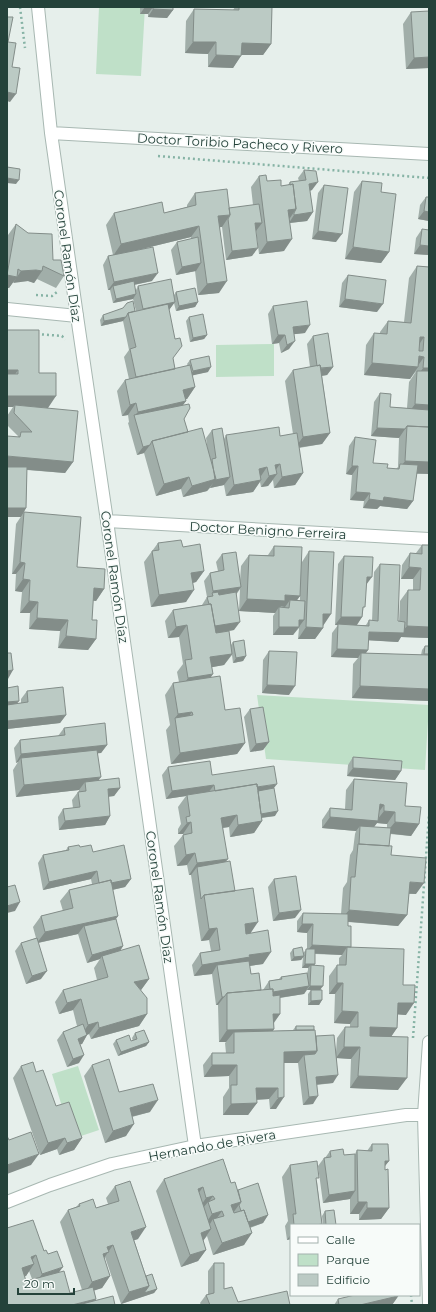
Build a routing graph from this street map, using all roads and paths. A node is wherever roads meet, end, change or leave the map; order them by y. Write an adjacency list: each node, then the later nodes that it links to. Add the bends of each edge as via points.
1 (38, 7): 2 (street, Coronel Ramón Díaz)
2 (51, 133): 3 (street, Doctor Toribio Pacheco y Rivero); 9 (street, Coronel Ramón Díaz)
3 (429, 154)
4 (156, 156): 5 (path, Doctor Toribio Pacheco y Rivero)
5 (429, 178)
6 (56, 292): 7 (path, via 52,296)
7 (29, 294)
8 (7, 309): 9 (street)
9 (77, 316): 14 (street, Coronel Ramón Díaz)
10 (53, 331): 12 (path)
11 (30, 333): 12 (path)
12 (54, 335): 13 (path, via 62,336)
13 (66, 340)
14 (107, 521): 15 (street, Doctor Benigno Ferreira); 20 (street, Coronel Ramón Díaz)
15 (429, 539)
16 (429, 815): 18 (path)
17 (429, 1042): 19 (street)
18 (412, 1044)
19 (427, 1115): 20 (street, Hernando de Rivera, via 406,1115); 22 (street)
20 (195, 1146): 21 (street, Hernando de Rivera, via 112,1164)
21 (7, 1202)
22 (429, 1304)

